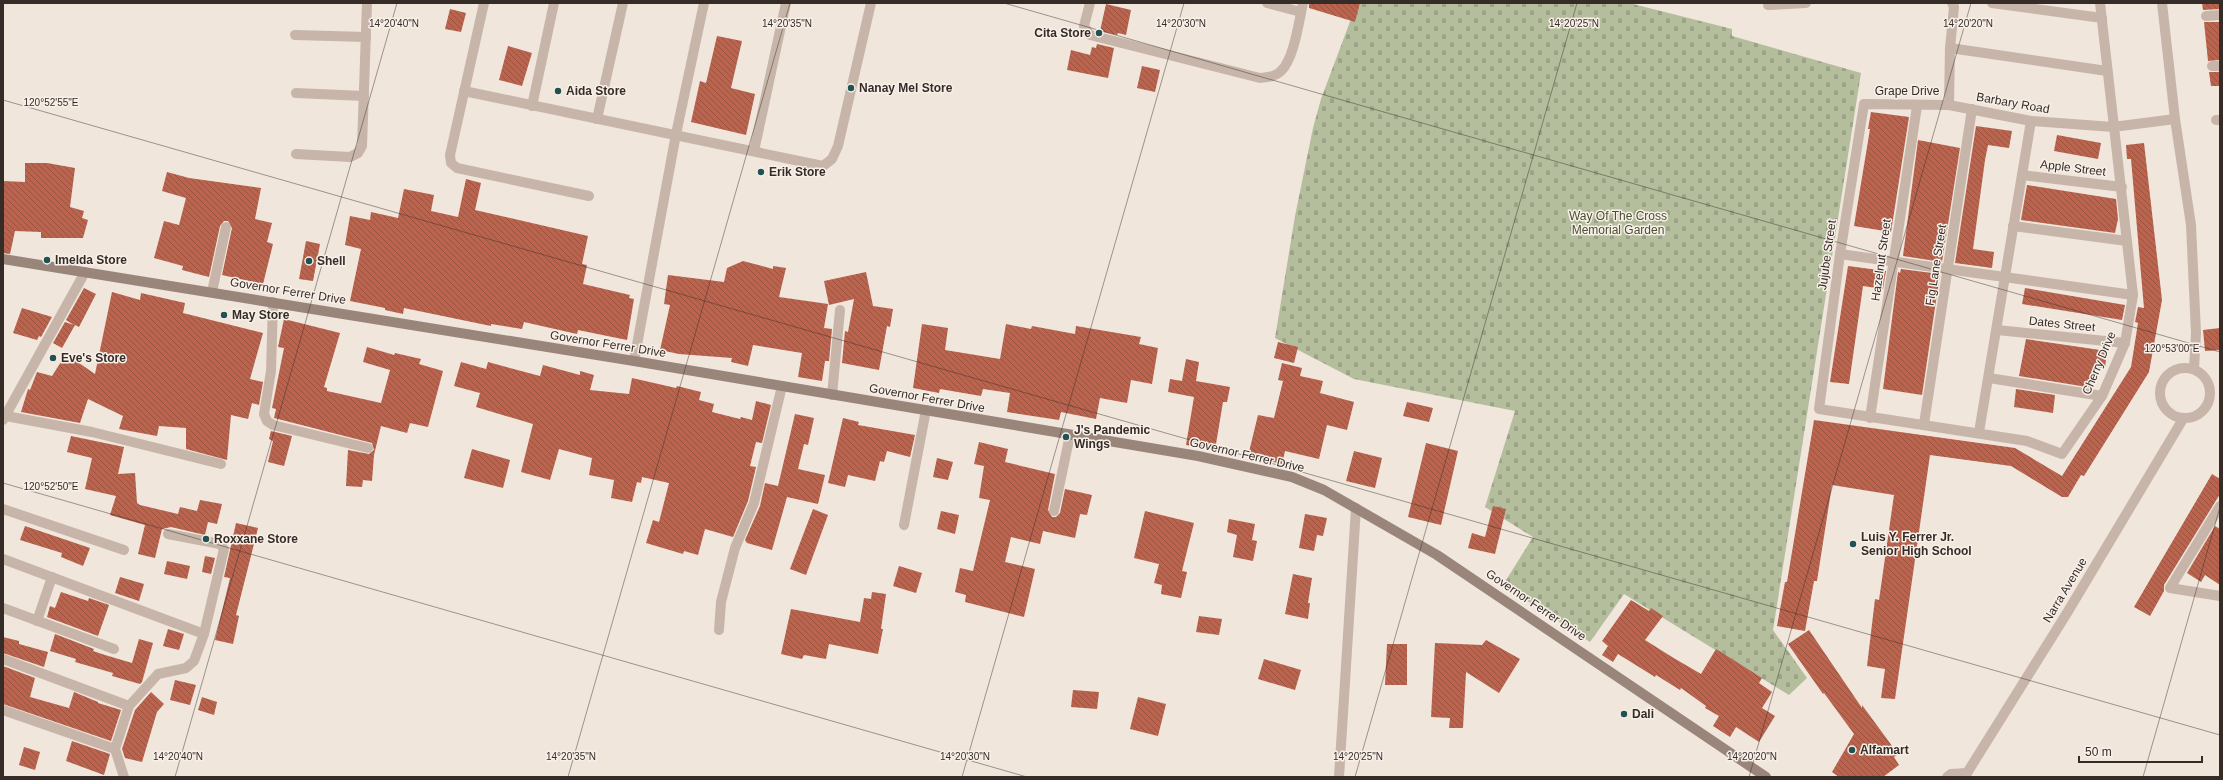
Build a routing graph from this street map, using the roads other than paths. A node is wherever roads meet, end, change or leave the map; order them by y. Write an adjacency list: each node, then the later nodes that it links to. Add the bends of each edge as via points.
1 (368, 3): 22 (street)
2 (484, 3): 25 (street)
3 (554, 3): 30 (street)
4 (623, 3): 33 (street)
5 (704, 3): 37 (street)
6 (786, 3): 38 (street)
7 (871, 3): 38 (street, via 838,146 832,159 823,166)
8 (1090, 3): 17 (street, via 1084,26 1090,35 1260,78 1271,77 1281,71 1290,59)
9 (1267, 3): 17 (street)
10 (1806, 3): 15 (street)
11 (1952, 3): 23 (street)
12 (1992, 3): 20 (street)
13 (2100, 3): 20 (street, Cherry Drive)
14 (2162, 3): 34 (street)
15 (1788, 4): 16 (street)
16 (1768, 5)
17 (1302, 7)
18 (2220, 15): 19 (street)
19 (2206, 16)
20 (2102, 18): 24 (street, Cherry Drive)
21 (295, 35): 22 (street)
22 (366, 37): 27 (street)
23 (1950, 48): 24 (street); 29 (street)
24 (2107, 71): 36 (street, Cherry Drive)
25 (464, 91): 30 (street); 42 (street, via 450,155 451,163 457,168)
26 (296, 93): 27 (street)
27 (364, 96): 39 (street, via 362,146 358,153 350,157)
28 (1864, 104): 31 (street, Grape Drive); 46 (street, Jujube Street)
29 (1949, 105): 31 (street, Grape Drive); 32 (street, Barbary Road)
30 (532, 106): 33 (street)
31 (1916, 106): 48 (street, Hazelnut Street)
32 (1972, 109): 35 (street, Barbary Road); 49 (street, Fig Lane Street)
33 (598, 119): 37 (street)
34 (2175, 119): 36 (street, Barbary Road); 59 (street, via 2191,224 2196,334)
35 (2031, 121): 36 (street, Barbary Road); 40 (street)
36 (2113, 127): 41 (street, Cherry Drive)
37 (676, 134): 38 (street); 58 (street)
38 (754, 152)
39 (296, 154)
40 (2022, 175): 41 (street, Apple Street); 43 (street)
41 (2122, 187): 45 (street, Cherry Drive)
42 (589, 196)
43 (2014, 226): 45 (street); 51 (street)
44 (226, 227): 52 (street)
45 (2127, 241): 53 (street, Cherry Drive)
46 (1840, 254): 48 (street); 65 (street, Jujube Street)
47 (3, 259): 50 (main road, Governor Ferrer Drive)
48 (1894, 262): 49 (street); 68 (street, Hazelnut Street)
49 (1949, 269): 51 (street); 70 (street, Fig Lane Street)
50 (85, 272): 52 (main road, Governor Ferrer Drive); 67 (street)
51 (2004, 278): 53 (street); 56 (street)
52 (212, 292): 54 (main road, Governor Ferrer Drive)
53 (2133, 295): 57 (street, Cherry Drive)
54 (273, 302): 58 (main road, Governor Ferrer Drive); 73 (street, via 271,371 264,414 267,421 273,425)
55 (840, 310): 63 (street)
56 (1997, 330): 57 (street, Dates Street); 60 (street)
57 (2125, 343): 64 (street, Cherry Drive)
58 (634, 361): 61 (main road, Governor Ferrer Drive)
59 (2194, 369): 62 (street, via 2206,377); 69 (street, via 2180,368 2174,371 2167,375 2160,387 2161,402 2170,413)
60 (1989, 378): 64 (street); 71 (street)
61 (782, 386): 63 (main road, Governor Ferrer Drive); 87 (street, via 754,503 735,548 721,602)
62 (2215, 393): 69 (street, via 2203,411)
63 (832, 395): 66 (main road, Governor Ferrer Drive)
64 (2102, 396): 71 (street, Cherry Drive, via 2062,454 2027,441)
65 (1819, 409): 68 (street, Cherry Drive)
66 (926, 410): 72 (main road, Governor Ferrer Drive); 79 (street)
67 (4, 418): 74 (street, via 92,432)
68 (1870, 418): 70 (street, Cherry Drive)
69 (2183, 419): 94 (street, Narra Avenue)
70 (1924, 424): 71 (street, Cherry Drive)
71 (1979, 432)
72 (1070, 435): 76 (main road, Governor Ferrer Drive, via 1198,456 1292,477 1324,490); 78 (street)
73 (368, 448)
74 (221, 464)
75 (2220, 506): 84 (street, via 2170,588)
76 (1356, 508): 96 (street); 97 (main road, Governor Ferrer Drive, via 1437,555)
77 (3, 509): 81 (street)
78 (1054, 511)
79 (904, 525)
80 (168, 534): 88 (street, via 220,544 224,549)
81 (124, 550)
82 (3, 559): 83 (street)
83 (52, 577): 86 (street); 88 (street)
84 (2220, 596)
85 (3, 608): 86 (street)
86 (36, 621): 89 (street)
87 (719, 630)
88 (204, 634): 91 (street, via 194,661 186,668 158,674)
89 (114, 649)
90 (3, 660): 91 (street)
91 (129, 706): 93 (street)
92 (3, 710): 93 (street)
93 (115, 749): 95 (street)
94 (1968, 775): 98 (street, Narra Avenue, via 1951,774)
95 (124, 777)
96 (1339, 777)
97 (1766, 777)
98 (1947, 777)

